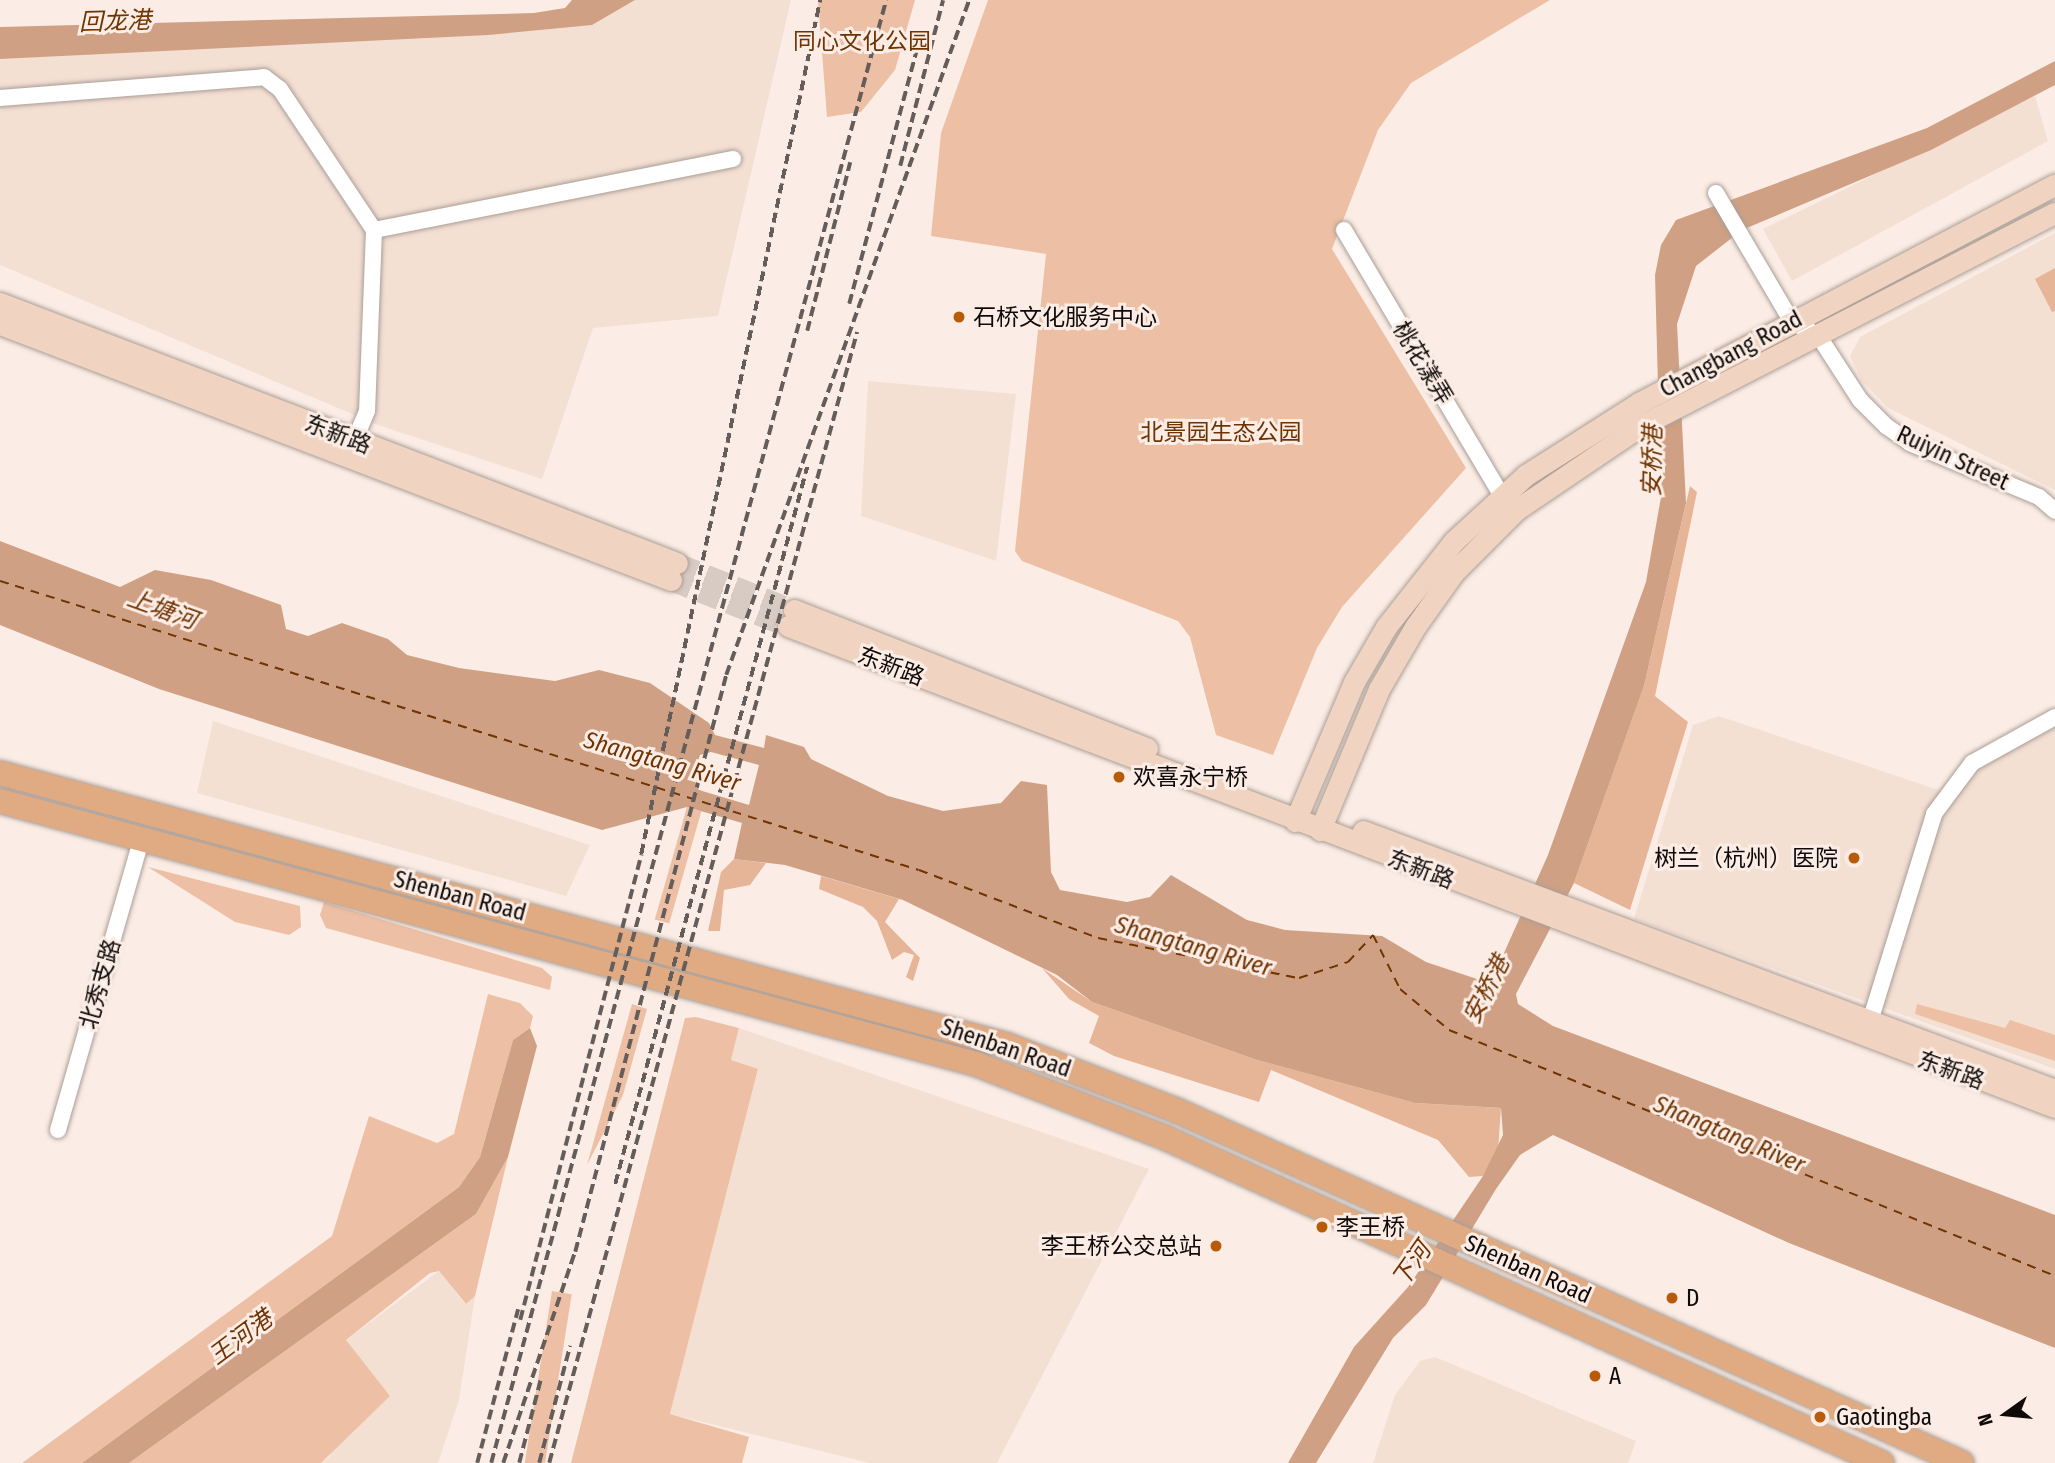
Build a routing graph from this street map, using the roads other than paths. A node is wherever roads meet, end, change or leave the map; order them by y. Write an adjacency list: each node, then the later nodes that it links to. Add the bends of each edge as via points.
1 (0, 98): 6 (street, via 264,77 280,89)
2 (733, 159): 6 (street)
3 (2055, 186): 9 (main road, Changbang Road)
4 (1716, 193): 9 (street)
5 (2055, 214): 11 (main road, Changbang Road)
6 (374, 230): 14 (street, via 367,411)
7 (1344, 230): 15 (street, 桃花漾弄)
8 (0, 303): 14 (main road, 东新路)
9 (1792, 322): 11 (street); 12 (main road, Changbang Road)
10 (0, 324): 14 (main road, 东新路)
11 (1818, 335): 12 (main road, Changbang Road); 16 (street, Ruiyin Street, via 1860,400 1886,426 1910,443 2039,497)
12 (1740, 362): 13 (main road, Changbang Road)
13 (1620, 426): 15 (main road, Changbang Road); 23 (main road, Changbang Road, via 1544,487 1454,572 1379,689)
14 (351, 449): 17 (main road, 东新路)
15 (1502, 496): 22 (main road, Changbang Road, via 1454,541 1386,627 1354,682)
16 (2055, 511)
17 (674, 572)
18 (791, 618): 22 (main road, 东新路)
19 (2055, 718): 25 (street, via 1972,763 1941,803 1910,879)
20 (0, 773): 30 (main road, Shenban Road, via 1007,1045 1178,1111)
21 (0, 801): 24 (main road, Shenban Road)
22 (1298, 814): 23 (main road, 东新路)
23 (1322, 823): 25 (main road, 东新路)
24 (142, 838): 28 (street, 北秀支路); 29 (main road, Shenban Road, via 721,1000 976,1064 1168,1139)
25 (1867, 1031): 26 (main road, 东新路); 27 (main road, 东新路)
26 (2055, 1090)
27 (2055, 1107)
28 (58, 1130)
29 (1882, 1463)
30 (1962, 1463)

